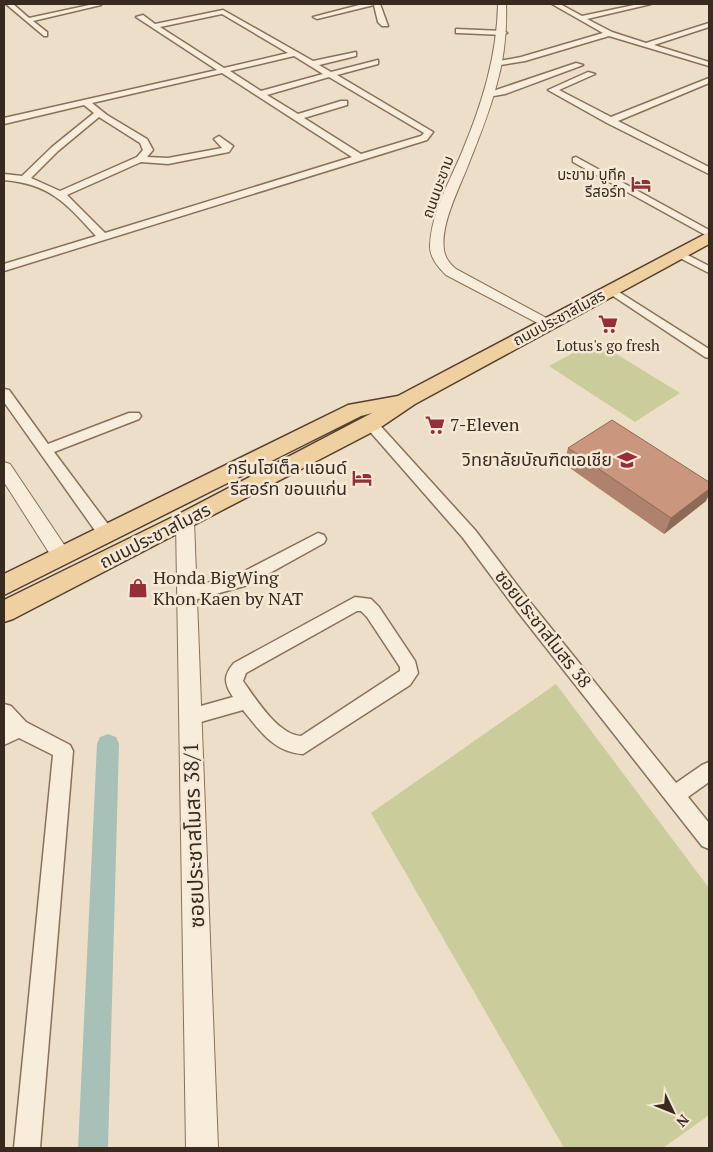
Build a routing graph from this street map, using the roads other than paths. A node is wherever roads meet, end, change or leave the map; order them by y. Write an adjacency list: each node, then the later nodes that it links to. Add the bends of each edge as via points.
1 (9, 4): 11 (street)
2 (371, 4): 9 (street)
3 (377, 4): 12 (street)
4 (502, 4): 16 (street, ถนนบะขาม)
5 (555, 4): 10 (street)
6 (648, 4): 10 (street)
7 (98, 5): 11 (street)
8 (140, 17): 14 (street)
9 (317, 17)
10 (582, 18): 18 (street)
11 (28, 20): 17 (street)
12 (385, 24)
13 (709, 25): 19 (street)
14 (154, 26): 20 (street, via 223,12); 28 (street)
15 (459, 31): 16 (street)
16 (503, 33): 27 (street, ถนนบะขาม)
17 (44, 34)
18 (609, 34): 19 (street); 27 (street)
19 (646, 45): 25 (street)
20 (294, 54): 24 (street); 28 (street)
21 (353, 54): 24 (street)
22 (543, 56): 27 (street)
23 (375, 62): 29 (street)
24 (312, 64): 29 (street)
25 (709, 64)
26 (579, 65): 33 (street)
27 (496, 68): 33 (street, ถนนบะขาม)
28 (223, 70): 32 (street); 34 (street)
29 (330, 74): 32 (street); 41 (street, via 429,132 424,138)
30 (591, 74): 39 (street, via 552,90)
31 (709, 80): 39 (street)
32 (260, 94): 37 (street)
33 (488, 94): 54 (street, ถนนบะขาม, via 447,204 437,246 444,266 451,272)
34 (86, 102): 36 (street); 38 (street)
35 (344, 103): 37 (street)
36 (99, 114): 42 (street, via 144,141 148,150); 46 (street)
37 (298, 118): 41 (street)
38 (4, 121)
39 (610, 121): 44 (street)
40 (219, 139): 42 (street, via 228,146 226,150 168,161)
41 (360, 158): 49 (street)
42 (140, 159): 47 (street)
43 (576, 160): 48 (street)
44 (709, 171)
45 (4, 177): 46 (street)
46 (24, 178): 47 (street, via 40,182)
47 (62, 194): 49 (street)
48 (709, 235): 50 (main road, ถนนประชาสโมสร)
49 (104, 238): 51 (street)
50 (678, 253): 52 (street); 53 (main road, ถนนประชาสโมสร)
51 (4, 268)
52 (709, 270)
53 (611, 290): 54 (main road, ถนนประชาสโมสร); 55 (street)
54 (547, 324): 57 (main road, ถนนประชาสโมสร)
55 (709, 354)
56 (4, 393): 60 (street)
57 (408, 399): 59 (main road, ถนนประชาสโมสร); 63 (main road, ถนนประชาสโมสร, via 355,410)
58 (134, 416): 60 (street)
59 (371, 424): 62 (main road, ถนนประชาสโมสร); 74 (street, ซอยประชาสโมสร 38, via 469,534)
60 (46, 450): 63 (street)
61 (4, 468): 65 (street)
62 (185, 521): 67 (street, ซอยประชาสโมสร 38/1); 68 (main road, ถนนประชาสโมสร)
63 (108, 535): 65 (main road, ถนนประชาสโมสร)
64 (318, 539): 67 (street, via 242,580)
65 (62, 557): 66 (main road, ถนนประชาสโมสร)
66 (4, 585)
67 (187, 595): 71 (street, ซอยประชาสโมสร 38/1)
68 (4, 612)
69 (247, 701): 69 (street, via 234,683 234,676 240,668 355,604 365,604 372,612 409,666 404,680 303,745 293,746 283,740); 71 (street)
70 (4, 712): 72 (street)
71 (190, 717): 77 (street, ซอยประชาสโมสร 38/1)
72 (11, 732): 76 (street, via 63,750)
73 (709, 771): 74 (street)
74 (675, 795): 75 (street, ซอยประชาสโมสร 38)
75 (709, 839)
76 (27, 1148)
77 (202, 1148)

